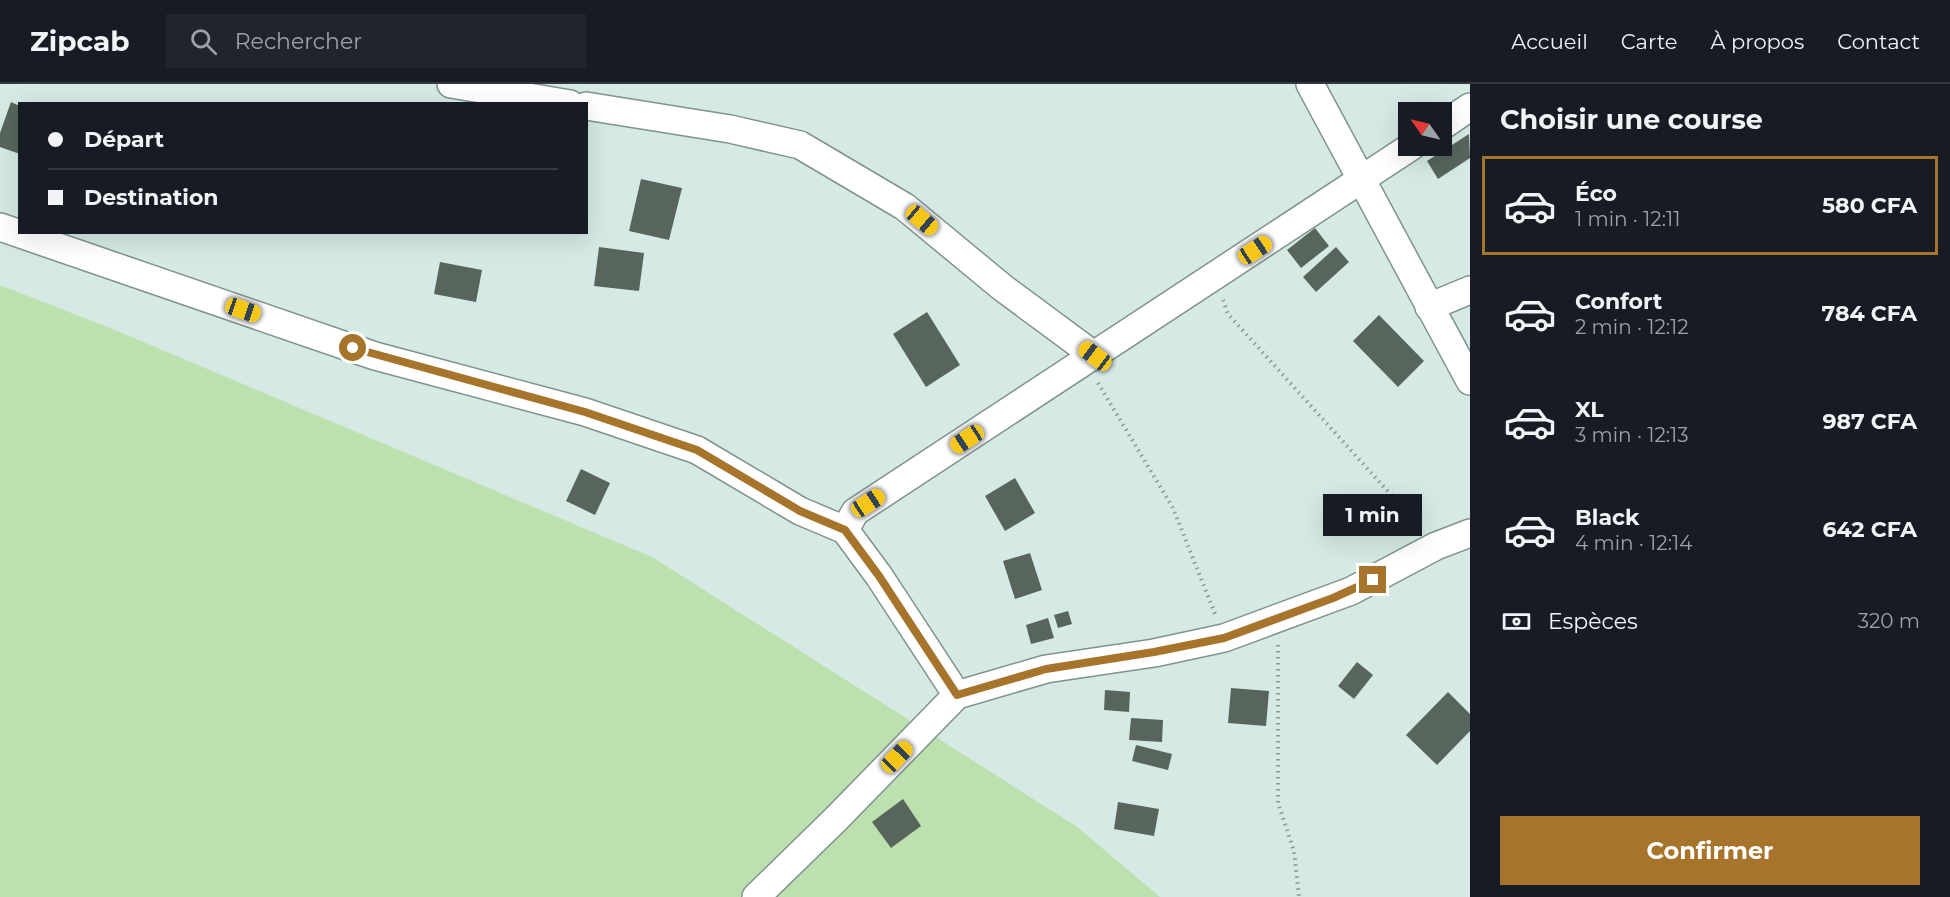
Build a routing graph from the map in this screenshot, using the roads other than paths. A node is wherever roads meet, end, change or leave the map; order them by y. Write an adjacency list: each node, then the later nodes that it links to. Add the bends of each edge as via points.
1 (451, 84): 3 (street)
2 (1310, 84): 8 (street)
3 (558, 102)
4 (588, 106): 14 (street, via 730,129 800,145 905,207)
5 (1470, 107): 6 (street)
6 (1452, 119)
7 (1398, 155): 8 (street)
8 (1363, 178): 13 (street); 14 (street)
9 (0, 227): 10 (street)
10 (18, 233)
11 (20, 234): 16 (street, via 375,356 585,412 697,450 800,511)
12 (1470, 290): 13 (street)
13 (1429, 307): 15 (street)
14 (1090, 359): 16 (street, via 855,512)
15 (1470, 381)
16 (845, 530): 18 (street)
17 (1470, 533): 18 (street, via 1436,546 1352,591 1224,638 1046,669)
18 (957, 695): 19 (street)
19 (756, 897)

